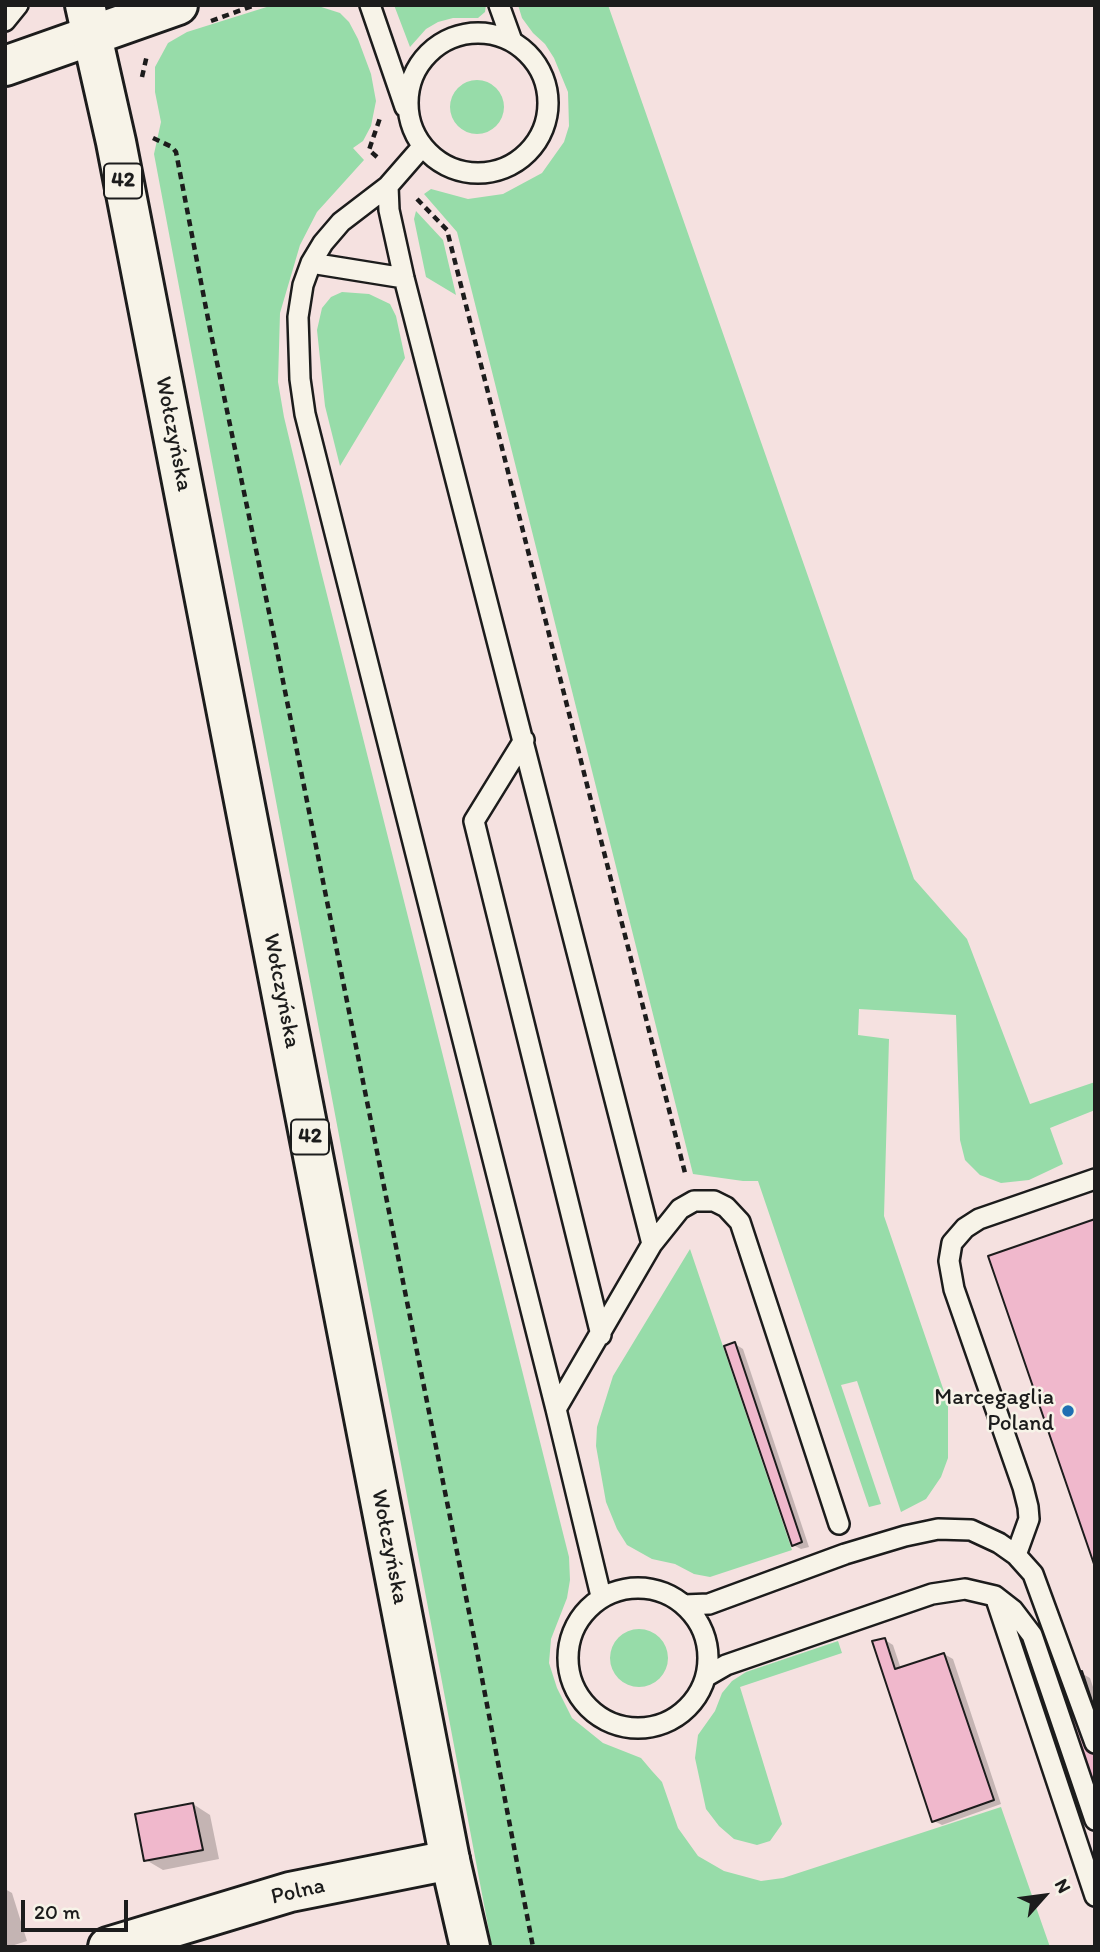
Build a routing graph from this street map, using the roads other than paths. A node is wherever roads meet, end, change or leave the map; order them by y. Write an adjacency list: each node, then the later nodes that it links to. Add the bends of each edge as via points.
1 (19, 5): 6 (lane)
2 (370, 5): 9 (lane)
3 (499, 5): 7 (lane)
4 (193, 14): 5 (main road)
5 (89, 20): 8 (main road); 27 (main road, Wołczyńska / 42)
6 (5, 21)
7 (512, 41): 9 (lane, via 469,33 447,39 429,52 416,70 408,91); 10 (lane, via 530,55 549,96 539,140 524,158 504,170 482,175 439,163)
8 (5, 66)
9 (408, 113): 10 (lane)
10 (422, 147): 11 (lane)
11 (392, 181): 12 (lane, via 341,222); 13 (lane, via 389,210)
12 (312, 263): 13 (lane); 18 (lane, via 303,285 299,317 305,414)
13 (404, 278): 14 (lane)
14 (524, 740): 16 (lane); 17 (lane, via 474,821)
15 (1095, 1179): 20 (lane, via 979,1219 952,1243 949,1261 954,1289 1028,1507 1029,1519)
16 (652, 1244): 17 (lane); 19 (lane, via 680,1209 694,1201 714,1201 740,1222)
17 (601, 1335): 18 (lane)
18 (556, 1409): 21 (lane)
19 (839, 1524)
20 (1017, 1555): 23 (lane, via 971,1530 938,1529 845,1554 709,1604); 25 (lane, via 1033,1574)
21 (601, 1596): 23 (lane, via 647,1588); 24 (lane, via 575,1626 568,1647 568,1670 575,1691 589,1709 607,1722 629,1729 670,1722 687,1710)
22 (995, 1596): 24 (lane, via 948,1590 866,1615); 26 (lane, via 1032,1635); 28 (lane)
23 (684, 1605): 24 (lane, via 705,1637)
24 (707, 1676)
25 (1095, 1743)
26 (1095, 1820)
27 (450, 1860): 29 (main road, Polna, via 290,1892); 30 (main road, Wołczyńska / 42)
28 (1095, 1896)
29 (108, 1947)
30 (470, 1947)

